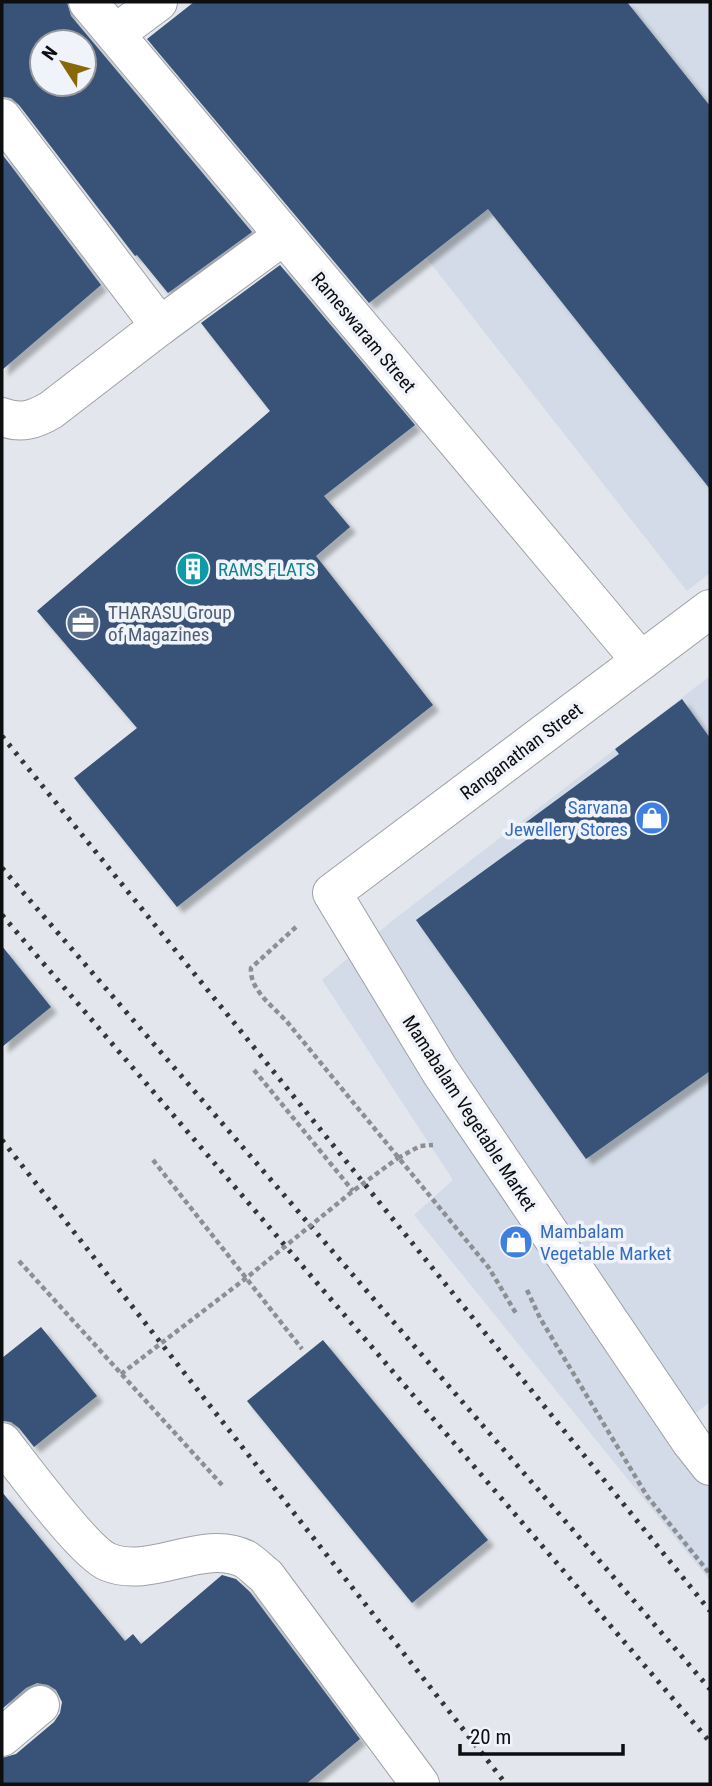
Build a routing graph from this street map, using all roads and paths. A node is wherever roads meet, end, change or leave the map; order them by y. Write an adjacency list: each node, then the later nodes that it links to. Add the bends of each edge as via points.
1 (88, 2): 3 (street, Rameswaram Street)
2 (158, 2): 3 (street)
3 (115, 34): 5 (street, Rameswaram Street)
4 (2, 118): 6 (street)
5 (283, 236): 6 (street); 9 (street, Rameswaram Street)
6 (160, 326): 7 (street, via 34,420)
7 (2, 417)
8 (710, 610): 9 (street, Ranganathan Street)
9 (641, 661): 10 (street, Ranganathan Street)
10 (332, 893): 13 (path, via 251,968 250,977); 23 (street, Mamabalam Vegetable Market, via 440,1072)
11 (254, 1070): 15 (path)
12 (440, 1145): 13 (path, via 420,1146)
13 (398, 1158): 15 (path, bridge); 19 (path, via 489,1268)
14 (153, 1160): 17 (path)
15 (353, 1191): 17 (path, bridge)
16 (19, 1261): 21 (path)
17 (245, 1279): 20 (path); 21 (path, bridge)
18 (523, 1281): 25 (path, via 540,1318 647,1496)
19 (517, 1315)
20 (302, 1349)
21 (121, 1374): 24 (path)
22 (2, 1442): 28 (street, via 88,1547 107,1562 135,1567 219,1553 244,1559 266,1576)
23 (704, 1445)
24 (222, 1485)
25 (710, 1574)
26 (40, 1705): 27 (street)
27 (2, 1737)
28 (420, 1784)

